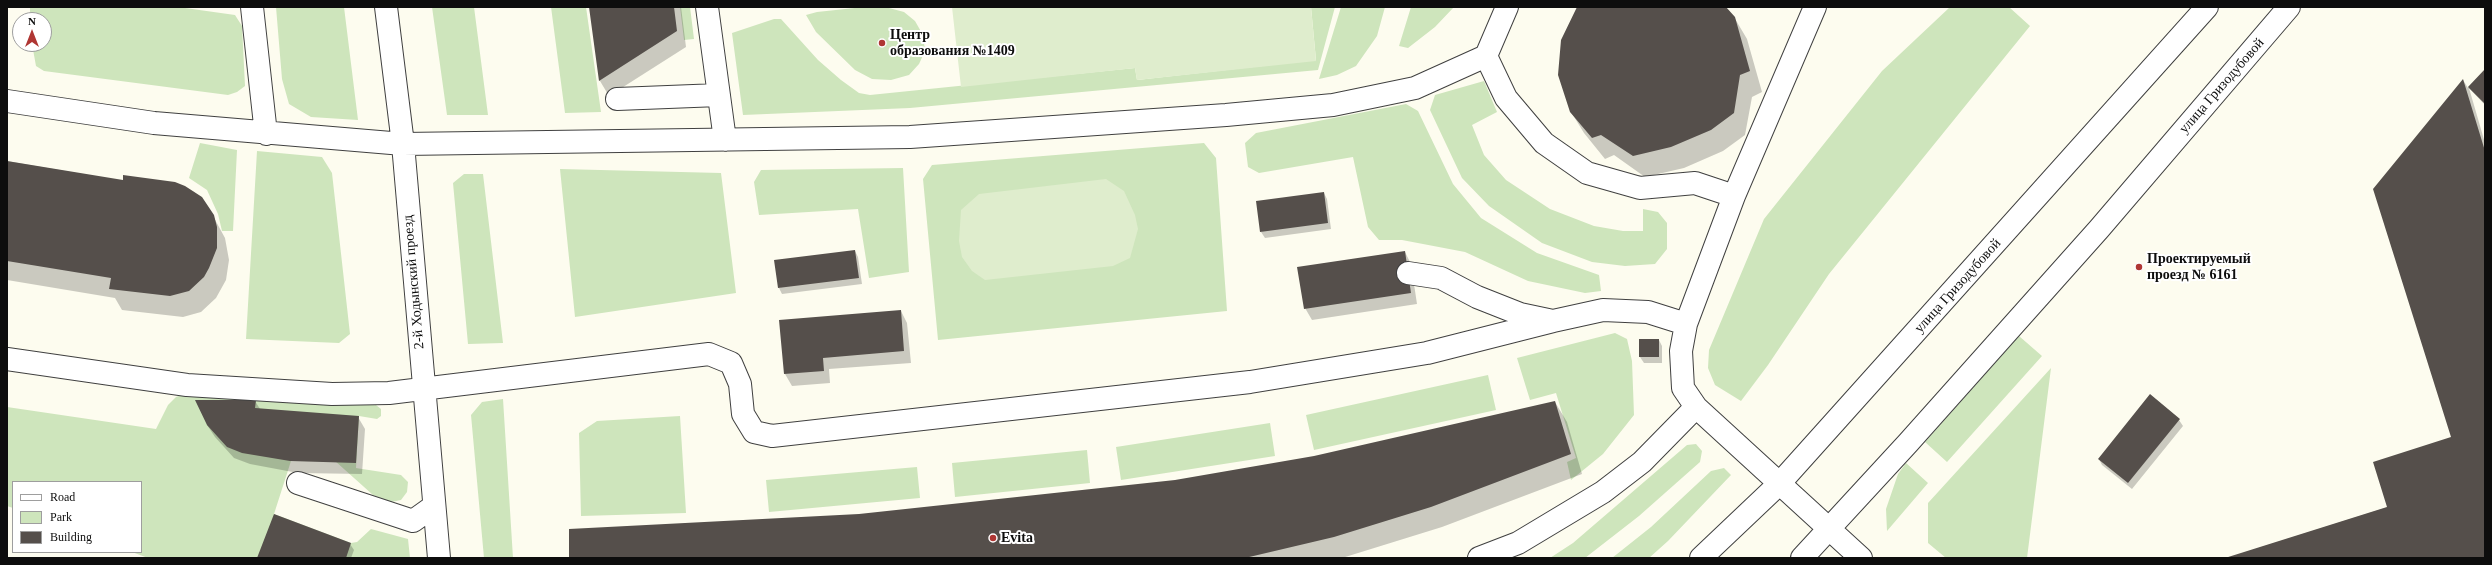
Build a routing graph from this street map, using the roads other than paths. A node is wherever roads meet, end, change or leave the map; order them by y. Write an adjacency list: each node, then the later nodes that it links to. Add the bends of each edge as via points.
1 (252, 7): 12 (street)
2 (386, 7): 14 (street, 2-й Ходынский проезд)
3 (707, 7): 9 (street)
4 (1507, 7): 8 (street)
5 (1815, 7): 15 (street)
6 (2207, 7): 23 (street, улица Гризодубовой)
7 (2289, 7): 25 (street, улица Гризодубовой, via 2093,235)
8 (1486, 56): 13 (street, via 1414,88 1333,105 910,137); 15 (street, via 1506,98 1544,143 1588,173 1640,188 1695,183)
9 (719, 95): 10 (street); 13 (street)
10 (617, 99)
11 (7, 101): 12 (street, via 154,123)
12 (266, 134): 14 (street)
13 (725, 140): 14 (street)
14 (403, 144): 20 (street, 2-й Ходынский проезд)
15 (1734, 196): 18 (street)
16 (1408, 273): 17 (street, via 1441,278 1477,297 1520,314)
17 (1553, 321): 18 (street, via 1603,310 1648,312); 20 (street, via 1427,353 1250,382 772,436 754,432 743,414 740,384 731,363 709,354)
18 (1686, 324): 21 (street, via 1681,351 1683,388)
19 (7, 359): 20 (street, via 187,385 332,394)
20 (423, 389): 24 (street, 2-й Ходынский проезд)
21 (1696, 407): 23 (street); 27 (street, via 1642,462 1603,492 1518,543)
22 (298, 484): 24 (street, via 412,521)
23 (1779, 484): 25 (street); 28 (street, улица Гризодубовой)
24 (434, 506): 26 (street, 2-й Ходынский проезд)
25 (1829, 529): 29 (street, улица Гризодубовой); 30 (street)
26 (439, 558)
27 (1478, 558)
28 (1701, 558)
29 (1802, 558)
30 (1861, 558)

